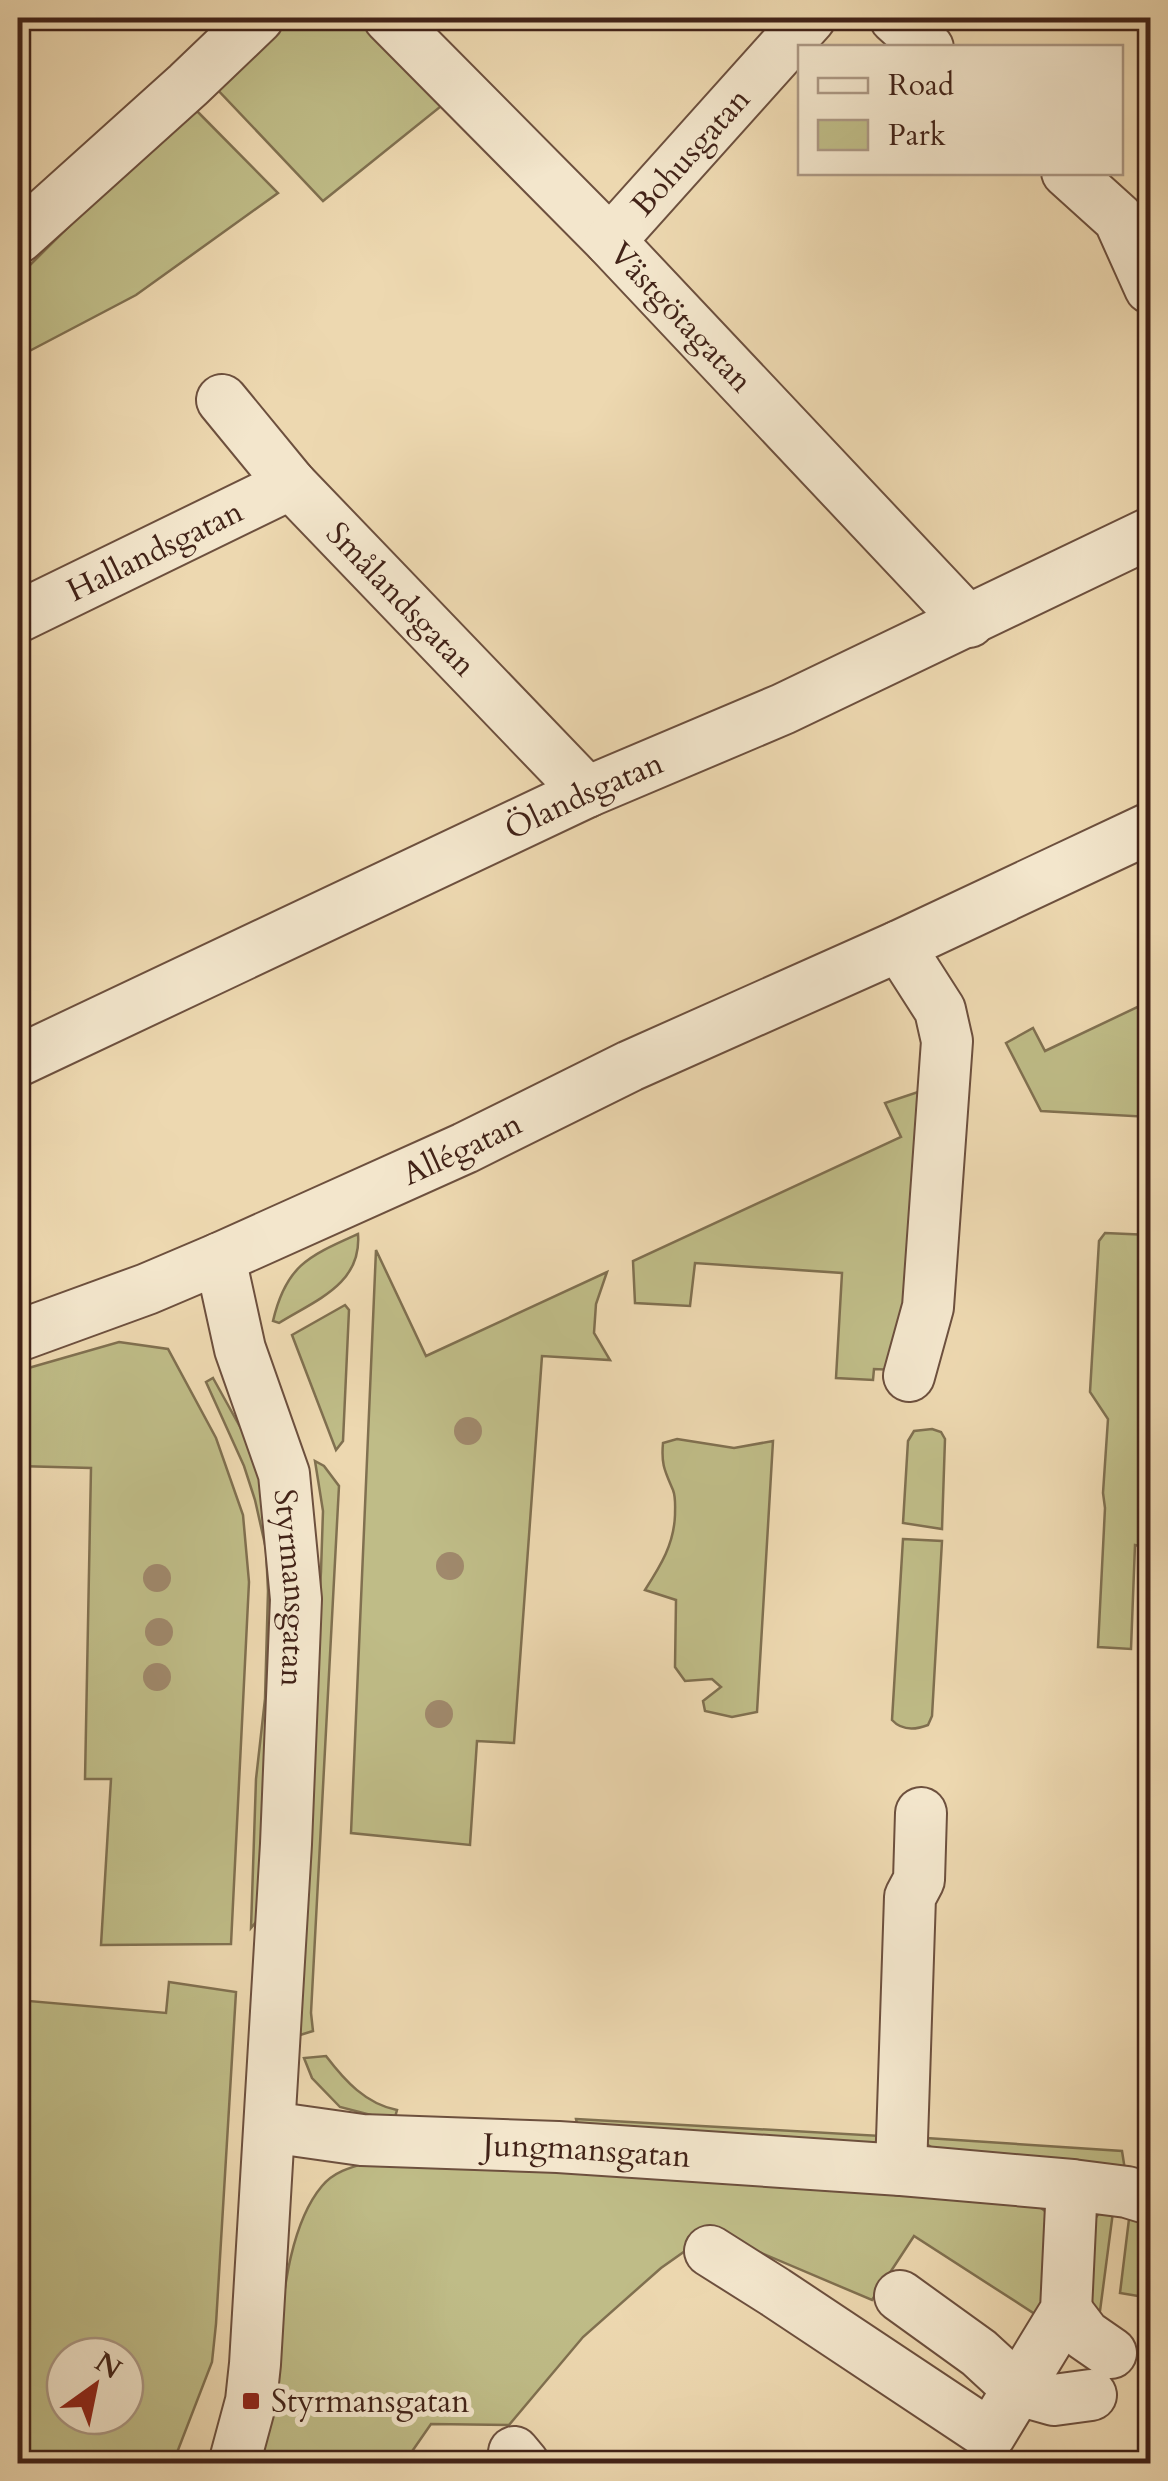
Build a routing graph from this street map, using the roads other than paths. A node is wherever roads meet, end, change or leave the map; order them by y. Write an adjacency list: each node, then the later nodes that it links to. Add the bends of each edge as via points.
1 (258, 18): 7 (street)
2 (389, 18): 8 (street, Västgötagatan)
3 (810, 18): 8 (street, Bohusgatan)
4 (895, 18): 5 (street)
5 (925, 45)
6 (1070, 175): 9 (street, via 1118,219)
7 (18, 238)
8 (610, 242): 14 (street, Västgötagatan)
9 (1150, 288)
10 (222, 400): 11 (street, Smålandsgatan)
11 (291, 484): 13 (street, Hallandsgatan); 15 (street, Smålandsgatan)
12 (1150, 533): 14 (street, Ölandsgatan)
13 (18, 617)
14 (969, 622): 15 (street, Ölandsgatan)
15 (586, 792): 18 (street, Ölandsgatan)
16 (1150, 828): 17 (street, Allégatan)
17 (899, 946): 19 (street, Allégatan); 21 (street, via 940,1010 947,1041 928,1307)
18 (18, 1061)
19 (220, 1258): 20 (street, Allégatan); 23 (street, Styrmansgatan, via 240,1349 284,1474 296,1599)
20 (18, 1336)
21 (909, 1376)
22 (921, 1813): 24 (street, via 919,1880 910,1897)
23 (270, 2128): 24 (street, Jungmansgatan, via 362,2140); 32 (street, Styrmansgatan, via 255,2364)
24 (902, 2170): 25 (street, Jungmansgatan)
25 (1072, 2185): 26 (street, Jungmansgatan); 29 (street)
26 (1150, 2199)
27 (710, 2252): 31 (street)
28 (900, 2296): 30 (street)
29 (1066, 2310): 30 (street); 30 (street, via 1101,2374 1054,2400)
30 (1019, 2390): 31 (street)
31 (1002, 2449)
32 (234, 2464)

